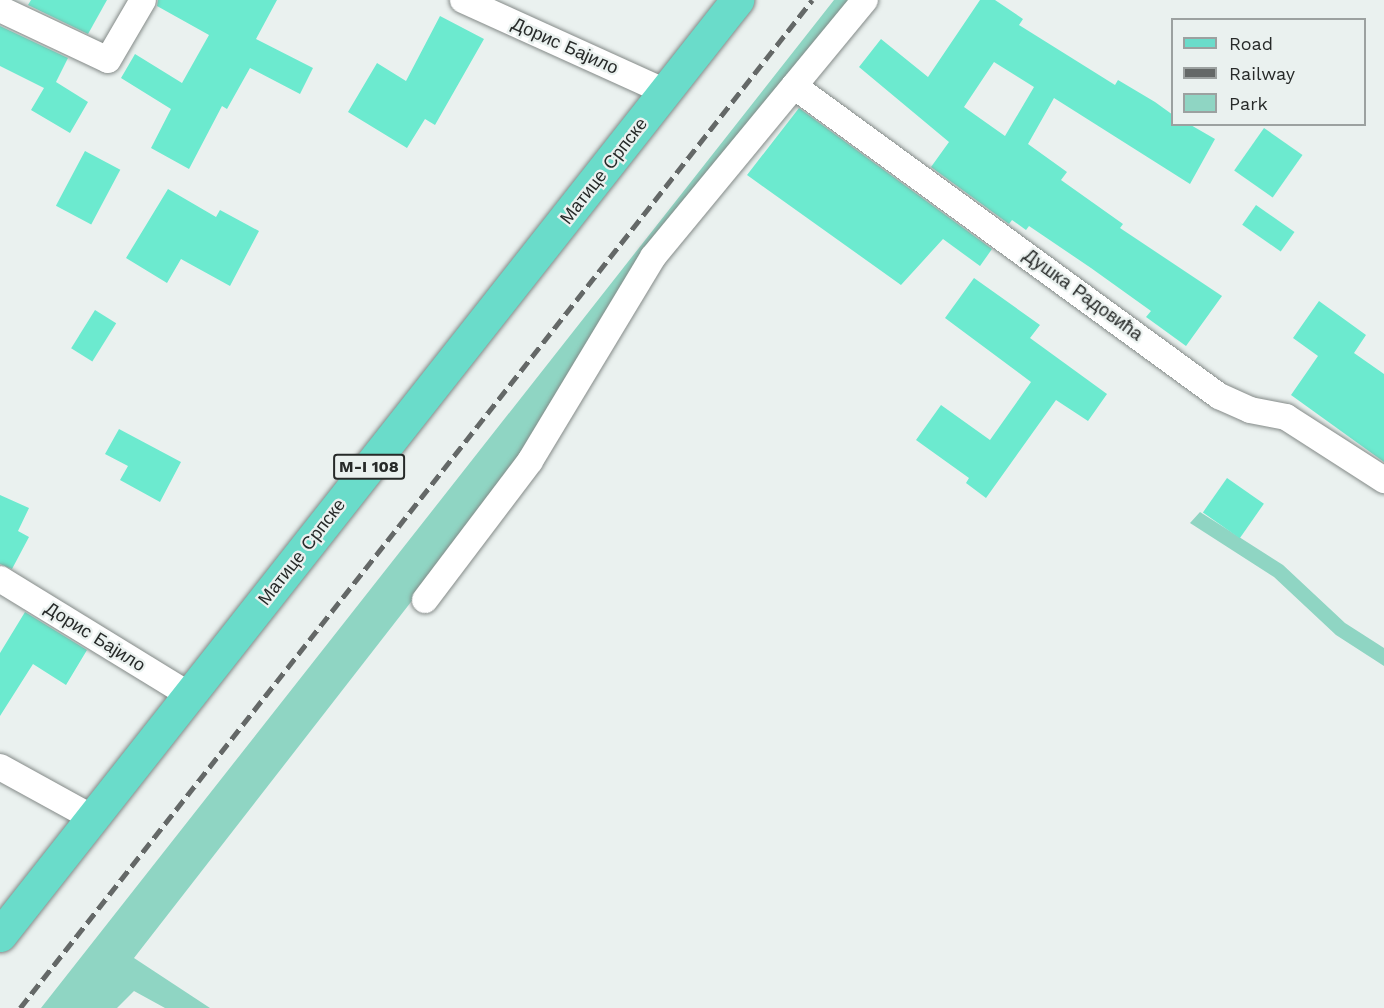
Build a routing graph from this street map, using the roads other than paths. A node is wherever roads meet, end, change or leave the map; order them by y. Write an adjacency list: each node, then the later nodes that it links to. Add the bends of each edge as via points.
1 (143, 0): 5 (street, via 108,60)
2 (463, 0): 7 (street, Дорис Бајило)
3 (737, 0): 7 (main road, Матице Српске / M-I 108)
4 (865, 0): 6 (street)
5 (0, 9)
6 (795, 86): 8 (street, Душка Радовића, via 1219,396 1250,410 1286,417); 10 (street, via 653,257 530,461)
7 (666, 92): 11 (main road, Матице Српске / M-I 108)
8 (1384, 480)
9 (0, 579): 11 (street, Дорис Бајило)
10 (425, 600)
11 (189, 695): 13 (main road, Матице Српске / M-I 108)
12 (0, 767): 13 (street)
13 (89, 816): 14 (main road, Матице Српске / M-I 108)
14 (0, 934)

